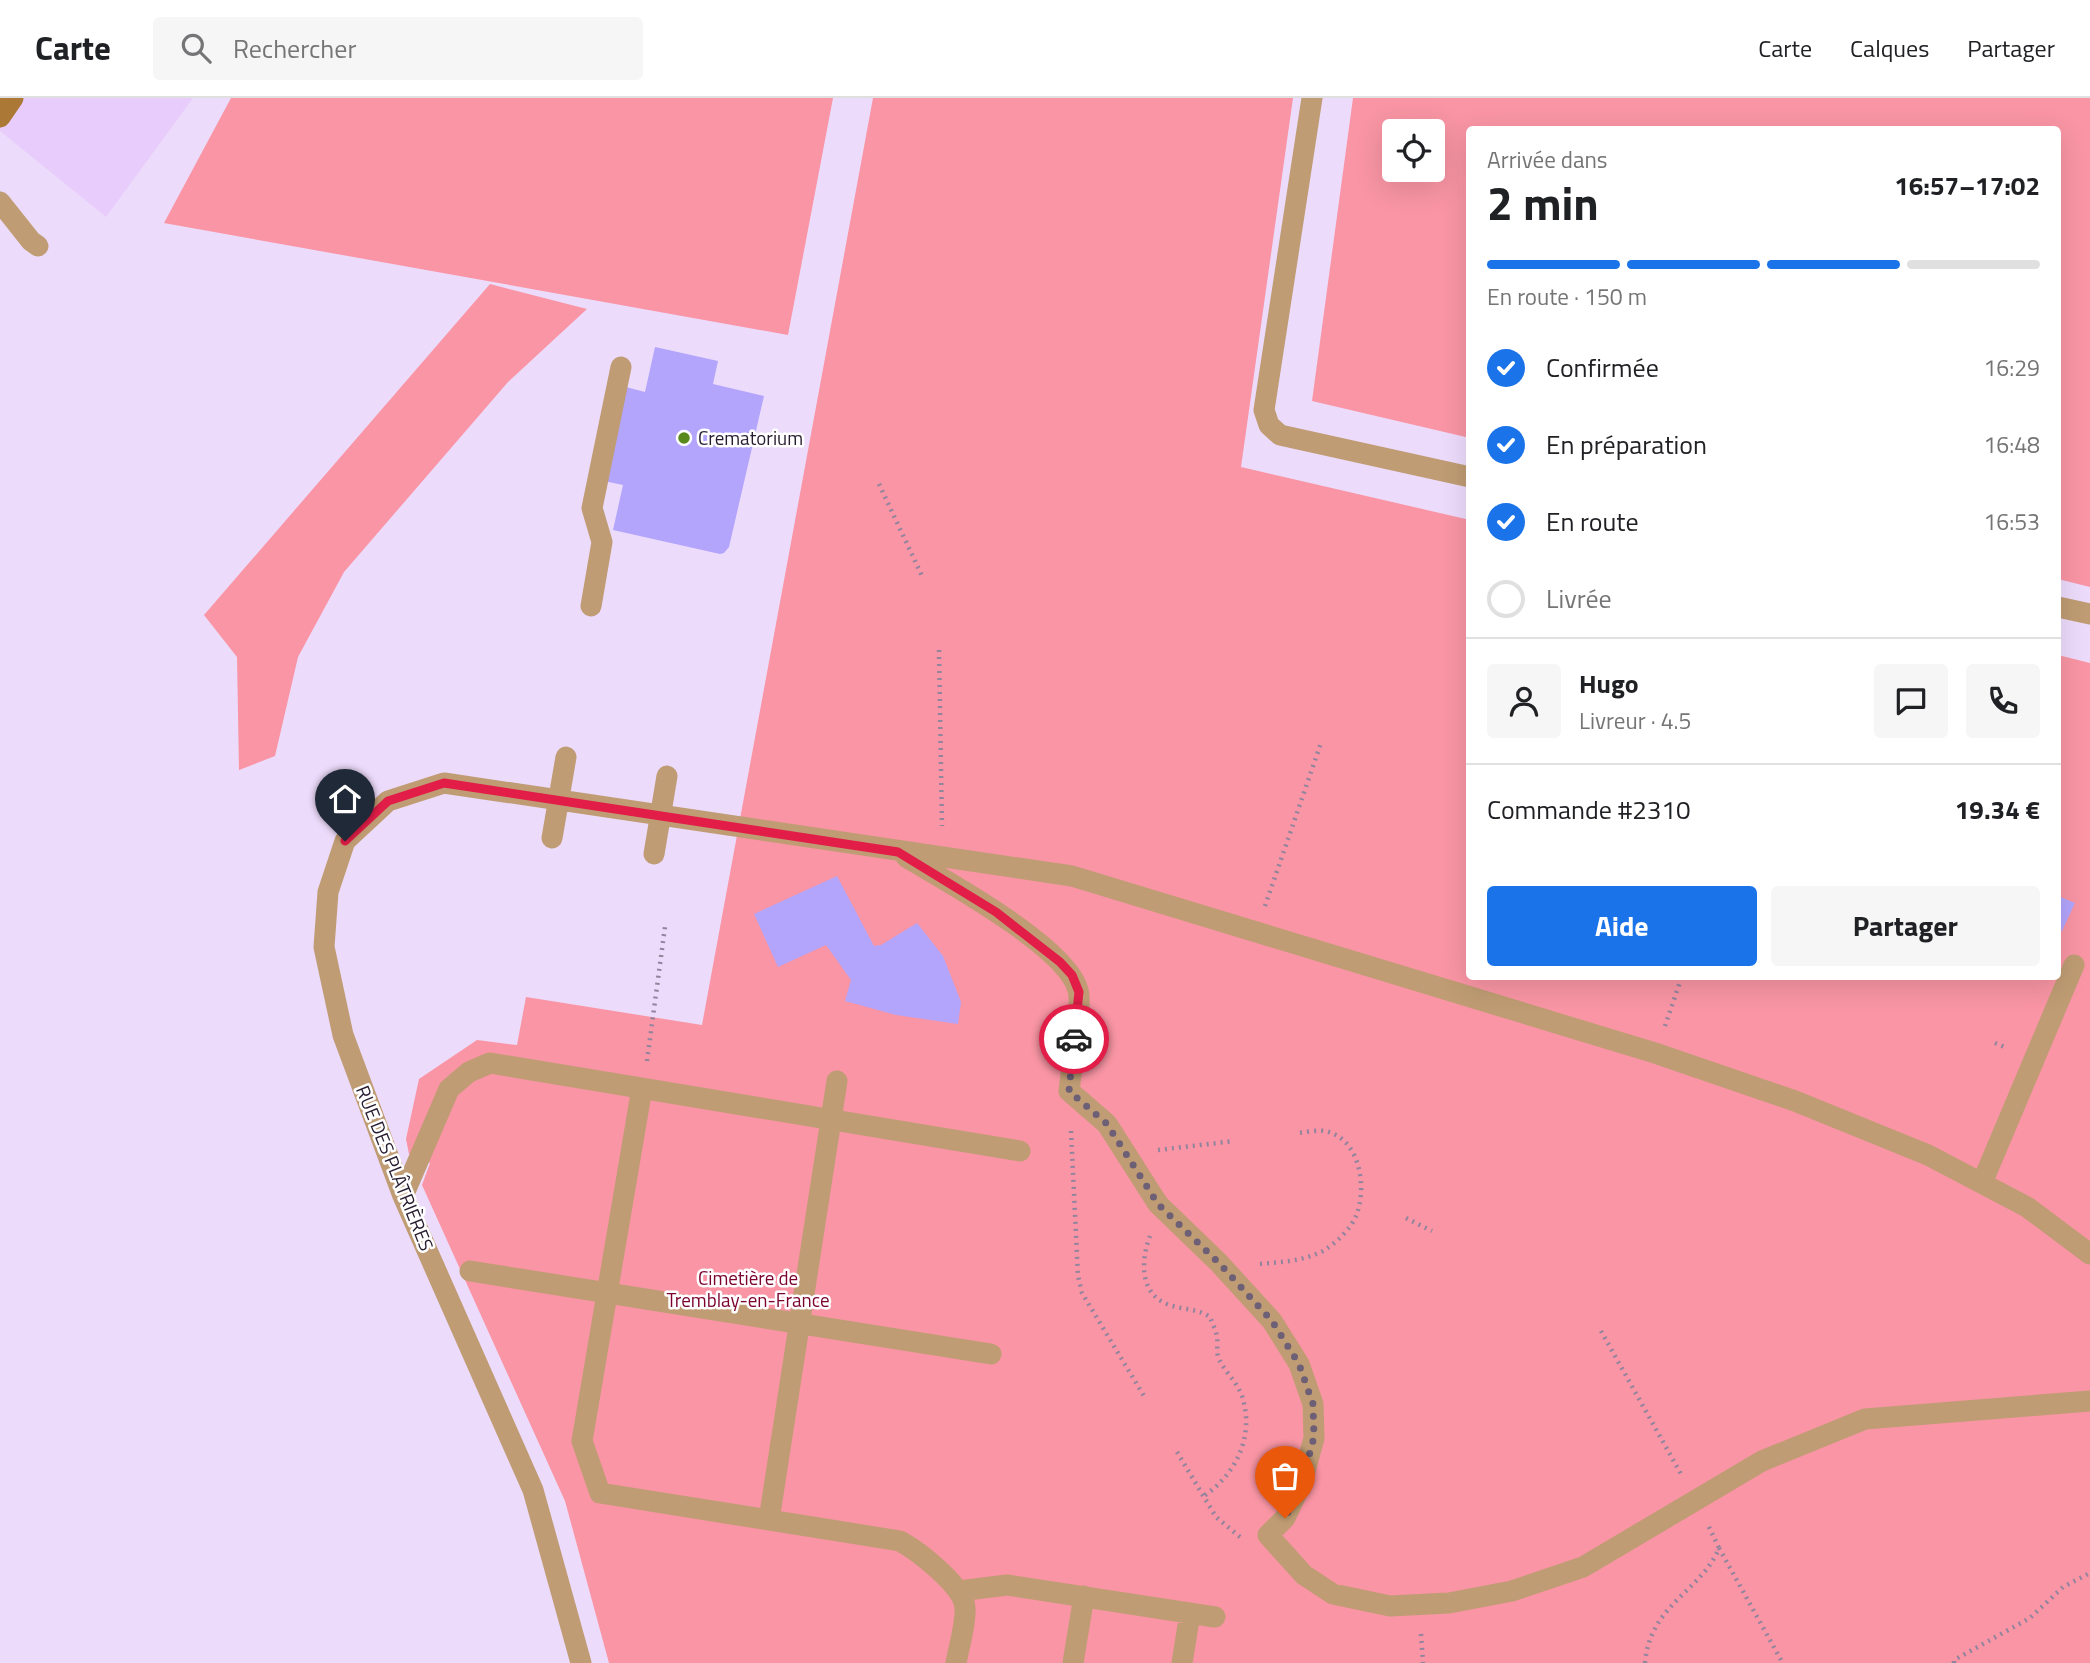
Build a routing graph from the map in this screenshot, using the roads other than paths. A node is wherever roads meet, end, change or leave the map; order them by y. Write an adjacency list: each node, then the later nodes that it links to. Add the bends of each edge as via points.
1 (13, 98): 3 (main road)
2 (1312, 98): 7 (lane, via 1264,410 1269,425 1280,435)
3 (0, 117)
4 (0, 202): 5 (lane)
5 (38, 246)
6 (621, 367): 8 (lane, via 592,508 603,542)
7 (1466, 476)
8 (592, 606)
9 (2061, 608): 10 (lane)
10 (2090, 614)
11 (566, 757): 13 (lane)
12 (667, 776): 14 (lane)
13 (559, 799): 14 (lane, RUE DES PLÂTRIÈRES); 15 (lane); 24 (lane, RUE DES PLÂTRIÈRES, via 444,783 388,801 345,841 328,891 324,947 343,1035)
14 (660, 814): 16 (lane, RUE DES PLÂTRIÈRES); 17 (lane)
15 (552, 838)
16 (898, 852): 23 (lane, RUE DES PLÂTRIÈRES, via 1072,876 1257,930 1795,1101 1928,1155); 30 (lane, via 996,912 1072,975 1079,992 1069,1091 1107,1124 1164,1210 1272,1321 1299,1364 1313,1404 1314,1437 1302,1482 1285,1518 1268,1535 1304,1575 1333,1594 1390,1606 1449,1603 1512,1591 1583,1567 1762,1461 1865,1419)
17 (654, 854)
18 (2074, 965): 23 (lane)
19 (837, 1081): 21 (lane)
20 (642, 1088): 21 (lane); 24 (lane, via 490,1063 479,1067 449,1089); 27 (lane)
21 (831, 1119): 22 (lane); 28 (lane)
22 (1020, 1151)
23 (1982, 1183): 25 (lane, RUE DES PLÂTRIÈRES, via 2027,1207)
24 (403, 1196): 36 (lane, RUE DES PLÂTRIÈRES, via 533,1490)
25 (2090, 1254)
26 (470, 1271): 27 (lane)
27 (608, 1293): 28 (lane); 31 (lane, via 582,1441 600,1493)
28 (799, 1324): 29 (lane); 31 (lane)
29 (991, 1354)
30 (2090, 1401)
31 (769, 1520): 32 (lane, via 900,1541 915,1549)
32 (959, 1591): 33 (lane, via 1007,1585); 37 (lane, via 965,1606)
33 (1084, 1596): 34 (lane); 38 (lane)
34 (1190, 1613): 35 (lane); 39 (lane)
35 (1215, 1617)
36 (581, 1663)
37 (956, 1663)
38 (1073, 1663)
39 (1182, 1663)

